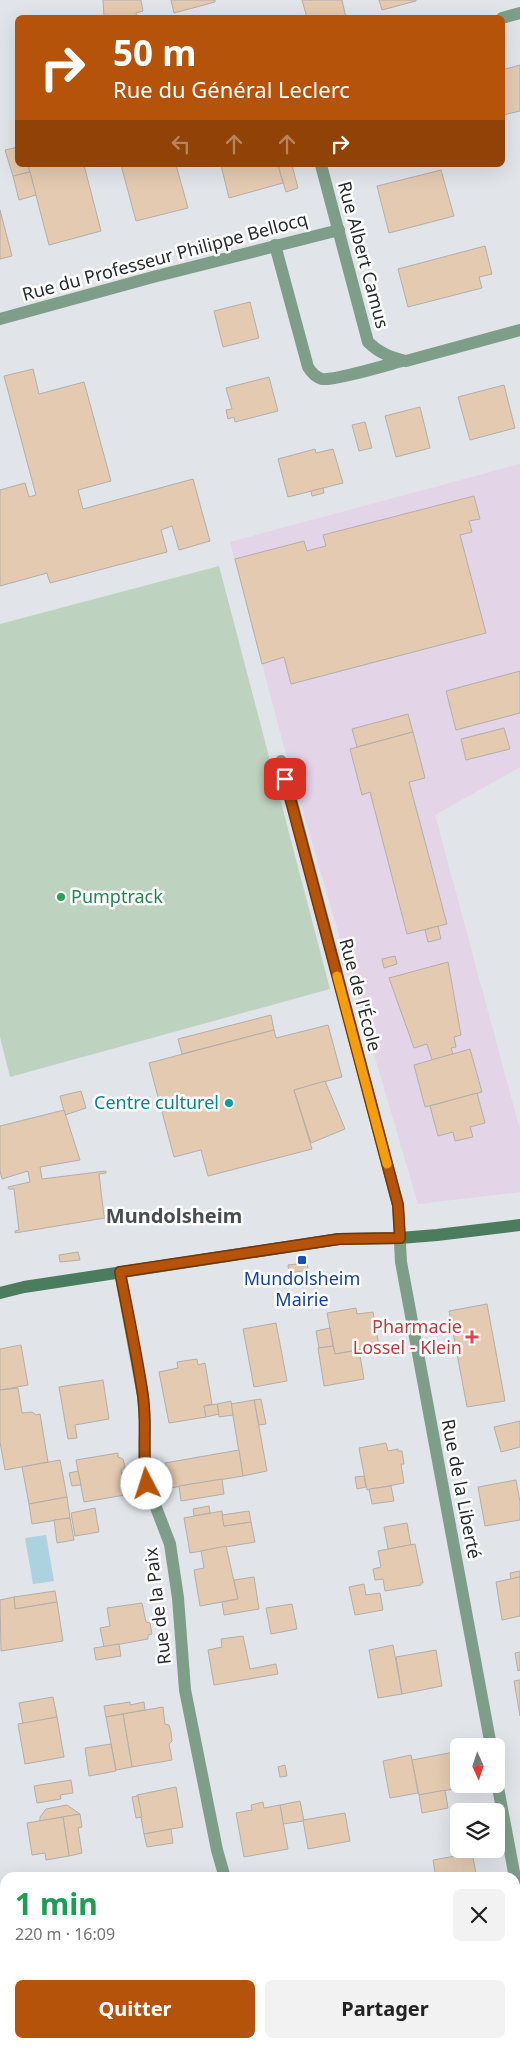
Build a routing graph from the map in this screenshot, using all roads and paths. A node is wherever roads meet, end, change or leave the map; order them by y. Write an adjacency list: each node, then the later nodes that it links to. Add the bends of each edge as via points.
1 (520, 13): 2 (street)
2 (505, 17)
3 (322, 167): 4 (street, Rue Albert Camus)
4 (340, 230): 5 (street, Rue du Professeur Philippe Bellocq); 8 (street, Rue Albert Camus, via 368,342 388,356)
5 (275, 245): 6 (street, Rue du Professeur Philippe Bellocq); 8 (street, via 308,367 313,374 322,379 335,378)
6 (0, 319)
7 (520, 330): 8 (street)
8 (406, 360)
9 (281, 761): 11 (street, Rue de l'École, via 398,1205)
10 (520, 1224): 11 (street)
11 (400, 1238): 12 (street, via 339,1239); 14 (street, Rue de la Liberté, via 406,1290)
12 (120, 1272): 13 (street); 16 (street, Rue de la Paix, via 146,1420 144,1468 170,1544 185,1690)
13 (0, 1293)
14 (490, 1738)
15 (499, 1793): 17 (street)
16 (223, 1872)
17 (514, 1872)

